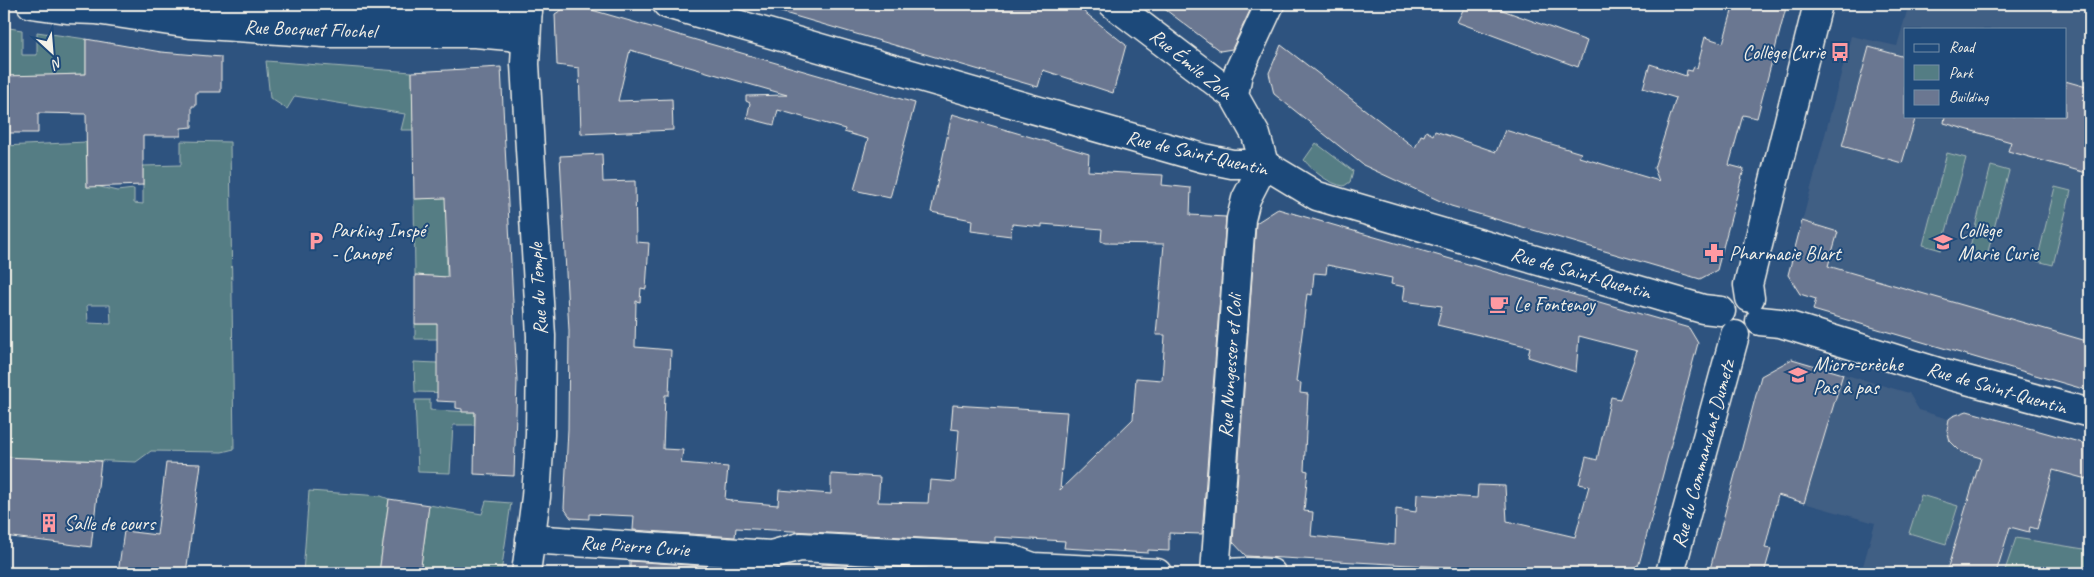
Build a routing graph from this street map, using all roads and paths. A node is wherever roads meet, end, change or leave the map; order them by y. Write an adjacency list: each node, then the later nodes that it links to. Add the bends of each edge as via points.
1 (31, 4): 9 (street, Rue Bocquet Flochel)
2 (129, 4): 9 (street, Rue Bocquet Flochel)
3 (186, 4): 10 (street, Rue Bocquet Flochel)
4 (667, 4): 14 (street, Rue de Saint-Quentin, via 1203,158 1232,164)
5 (1113, 4): 13 (street, Rue Émile Zola)
6 (1270, 4): 13 (street, via 1238,73)
7 (1818, 4): 15 (street, via 1748,285)
8 (528, 7): 10 (street, Rue Bocquet Flochel); 12 (street, Rue du Temple)
9 (96, 10): 11 (street, Rue Bocquet Flochel, via 190,24 325,33)
10 (453, 10): 11 (street)
11 (407, 32): 12 (street, Rue Bocquet Flochel, via 475,33)
12 (525, 40): 19 (street, Rue du Temple, via 541,336 540,435)
13 (1234, 96): 14 (street, Rue Émile Zola, via 1256,135)
14 (1264, 164): 16 (street, Rue de Saint-Quentin, via 1317,196 1703,309); 24 (street, Rue Nungesser et Coli, via 1246,199 1241,218)
15 (1755, 310): 16 (street, via 1742,296 1730,299); 17 (street, via 1750,333); 18 (street, Rue de Saint-Quentin, via 1780,323 1948,375)
16 (1721, 311): 17 (street, via 1723,326)
17 (1735, 335): 27 (street, Rue du Commandant Dumetz)
18 (2090, 414)
19 (530, 539): 20 (street, Rue Pierre Curie); 22 (street, Rue du Temple)
20 (769, 564): 21 (street, Rue Pierre Curie, via 800,547 1008,558)
21 (1033, 570): 23 (street, Rue Pierre Curie)
22 (526, 573)
23 (1158, 573)
24 (1215, 573)
25 (1225, 573): 26 (street)
26 (1270, 573)
27 (1670, 573)

